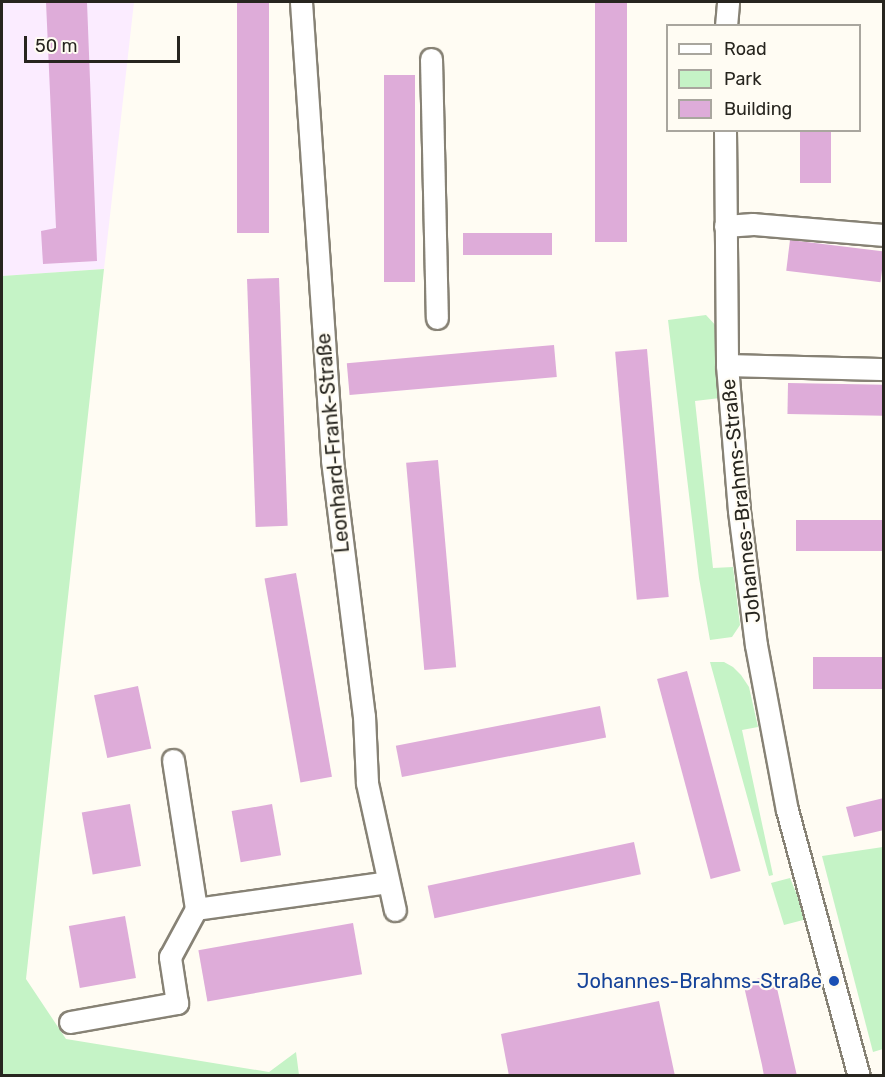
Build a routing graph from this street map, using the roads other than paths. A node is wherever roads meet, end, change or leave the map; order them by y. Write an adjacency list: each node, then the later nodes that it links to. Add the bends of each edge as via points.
1 (301, 2): 12 (street, Leonhard-Frank-Straße, via 332,460 364,716 367,783)
2 (728, 2): 3 (street)
3 (726, 24)
4 (431, 59): 8 (street)
5 (725, 132): 6 (street, Johannes-Brahms-Straße)
6 (725, 226): 7 (street, via 753,224); 9 (street, Johannes-Brahms-Straße)
7 (884, 235)
8 (437, 318)
9 (728, 365): 10 (street); 16 (street, Johannes-Brahms-Straße, via 739,511 756,645 784,798)
10 (884, 369)
11 (173, 760): 13 (street)
12 (388, 882): 13 (street); 14 (street, Leonhard-Frank-Straße)
13 (196, 909): 15 (street, via 170,957 177,1003)
14 (395, 910)
15 (70, 1022)
16 (860, 1076)

